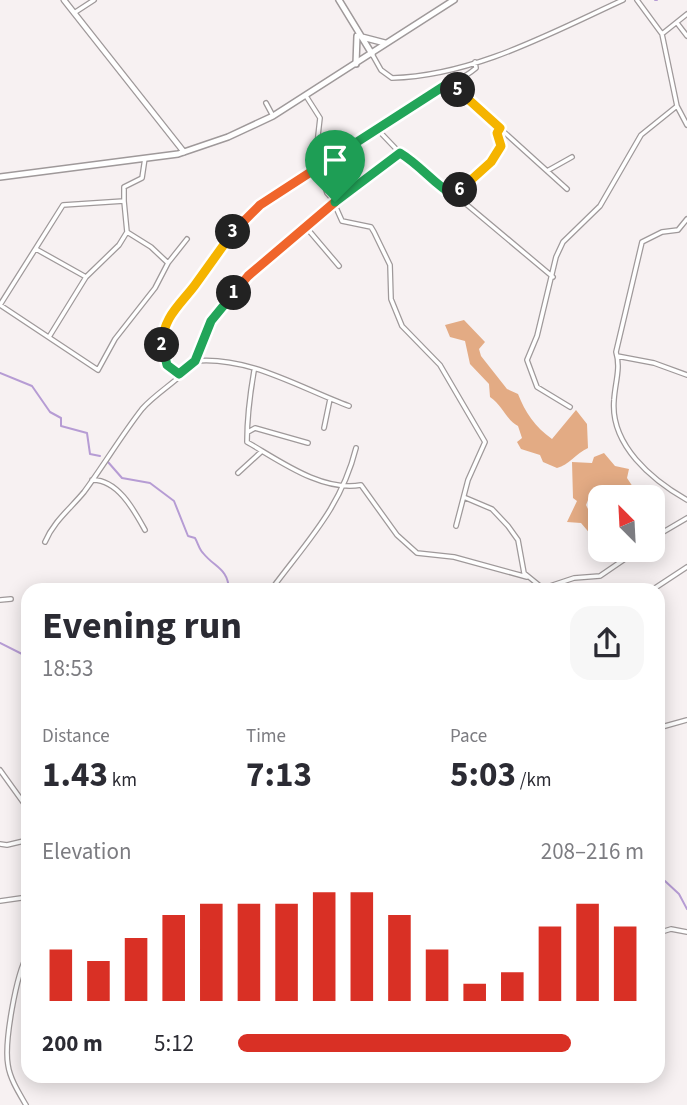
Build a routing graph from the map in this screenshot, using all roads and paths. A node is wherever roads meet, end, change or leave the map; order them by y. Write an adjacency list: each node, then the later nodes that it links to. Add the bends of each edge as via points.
1 (64, 0): 7 (street)
2 (94, 0): 7 (street)
3 (339, 0): 10 (main road)
4 (454, 0): 13 (main road)
5 (624, 0): 15 (street)
6 (637, 0): 11 (street)
7 (74, 13): 25 (street)
8 (687, 14): 9 (street)
9 (677, 23): 11 (street); 12 (street)
10 (358, 34): 13 (main road, via 380,44); 14 (main road); 16 (main road)
11 (662, 34): 20 (street)
12 (687, 36)
13 (390, 43): 14 (main road)
14 (372, 54): 15 (street, via 392,78); 16 (main road)
15 (475, 62): 17 (street, via 475,68)
16 (356, 64): 18 (main road)
17 (452, 85): 23 (street); 24 (street, via 430,94)
18 (306, 96): 21 (main road); 29 (street, via 320,118)
19 (266, 103): 21 (street)
20 (677, 106): 22 (street); 44 (street, via 641,135 600,206 563,242)
21 (274, 116): 25 (main road)
22 (687, 125)
23 (500, 128): 30 (street); 33 (street, via 499,152)
24 (379, 131): 26 (street); 29 (street)
25 (184, 152): 28 (main road)
26 (400, 153): 33 (street); 35 (street)
27 (572, 157): 30 (street)
28 (145, 158): 31 (main road); 34 (street, via 142,178 124,187)
29 (319, 169): 35 (street, via 327,194); 49 (street, via 272,196 244,220 174,306 162,345 167,365)
30 (547, 171): 32 (street)
31 (0, 177)
32 (566, 189)
33 (453, 195): 44 (street)
34 (124, 201): 38 (street); 40 (street, via 63,205)
35 (335, 202): 37 (street); 62 (street, via 342,220 371,227 390,265 391,299 402,326 440,365 485,442 468,480)
36 (687, 219): 46 (street, via 678,230 642,242)
37 (305, 226): 42 (street); 47 (street, via 218,309)
38 (127, 232): 41 (street); 43 (street)
39 (187, 239): 41 (street)
40 (36, 249): 43 (street); 45 (street, via 0,305)
41 (168, 263): 45 (street, via 97,370)
42 (339, 266)
43 (86, 277): 45 (street)
44 (552, 277): 53 (street, via 527,360 537,387)
45 (49, 337)
46 (617, 356): 50 (street); 63 (street, via 615,416 635,461)
47 (195, 361): 48 (street, via 217,359); 49 (street)
48 (254, 370): 51 (street); 55 (street)
49 (179, 374): 60 (street, via 143,408)
50 (687, 375)
51 (330, 399): 52 (street); 54 (street)
52 (349, 406)
53 (570, 407)
54 (324, 428)
55 (248, 432): 56 (street, via 255,429); 58 (street, via 247,442)
56 (308, 443)
57 (356, 448): 61 (street)
58 (262, 451): 59 (street); 61 (street, via 292,468)
59 (238, 473)
60 (93, 480): 66 (street, via 105,483 133,506); 68 (street, via 55,522)
61 (345, 487): 71 (street, via 361,485 403,543 417,553 454,557); 72 (street, via 315,536)
62 (466, 498): 65 (street); 71 (street, via 492,509 508,526 518,541)
63 (687, 500)
64 (687, 519): 67 (street)
65 (456, 526)
66 (145, 530)
67 (665, 531)
68 (45, 542)
69 (620, 562): 74 (street, via 600,576)
70 (687, 567): 75 (street)
71 (527, 577): 73 (street)
72 (277, 583)
73 (536, 583)
74 (560, 583)
75 (663, 583)
76 (11, 599): 77 (street)
77 (0, 600)
78 (687, 720): 79 (street)
79 (665, 726)
80 (0, 770): 81 (street)
81 (21, 799)
82 (21, 842): 83 (street)
83 (0, 844)
84 (21, 898): 85 (street)
85 (0, 901)
86 (665, 931): 87 (street)
87 (687, 932)
88 (21, 971): 89 (street, via 7,1058)
89 (26, 1105)

